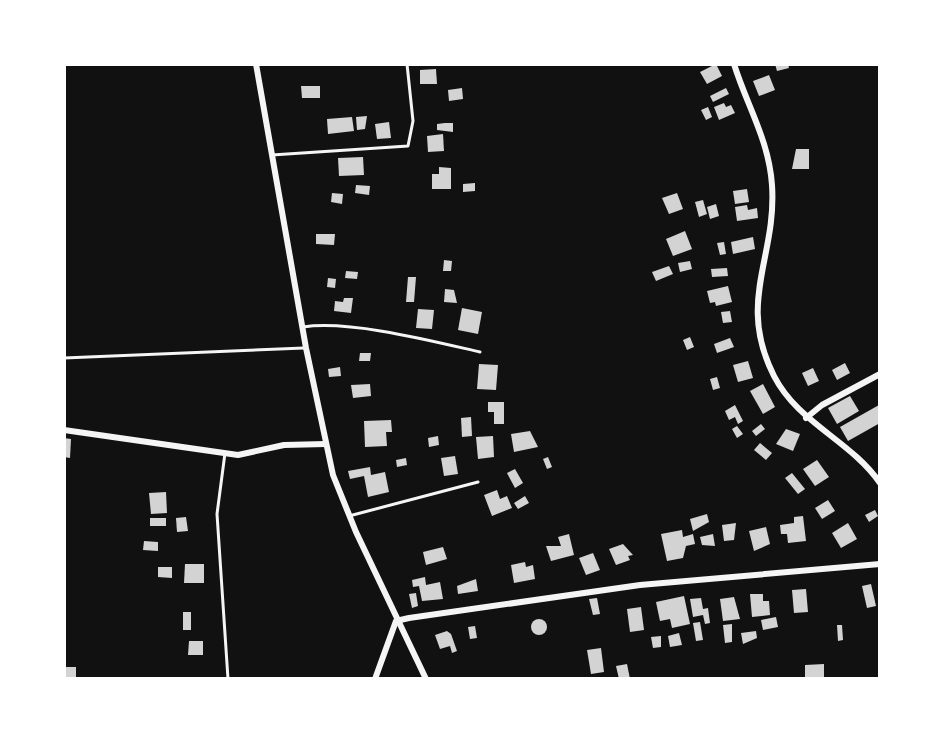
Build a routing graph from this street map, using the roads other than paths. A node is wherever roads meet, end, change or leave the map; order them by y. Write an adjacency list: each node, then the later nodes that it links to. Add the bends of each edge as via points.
1 (256, 64): 4 (street)
2 (407, 64): 4 (lane, via 413,121 408,146)
3 (734, 64): 10 (street, via 763,137 772,185 756,308 758,335 781,389)
4 (272, 155): 5 (street)
5 (303, 327): 6 (street); 7 (lane, via 387,334)
6 (306, 348): 8 (lane); 12 (street)
7 (480, 352)
8 (64, 358)
9 (880, 374): 10 (street)
10 (806, 418): 15 (street, via 850,450)
11 (64, 430): 13 (street)
12 (326, 444): 13 (street); 16 (street)
13 (225, 453): 19 (lane, via 217,514)
14 (478, 482): 16 (lane)
15 (880, 483)
16 (349, 516): 18 (street)
17 (880, 564): 18 (street, via 615,587)
18 (396, 621): 20 (street); 21 (street)
19 (228, 679)
20 (375, 679)
21 (426, 679)

